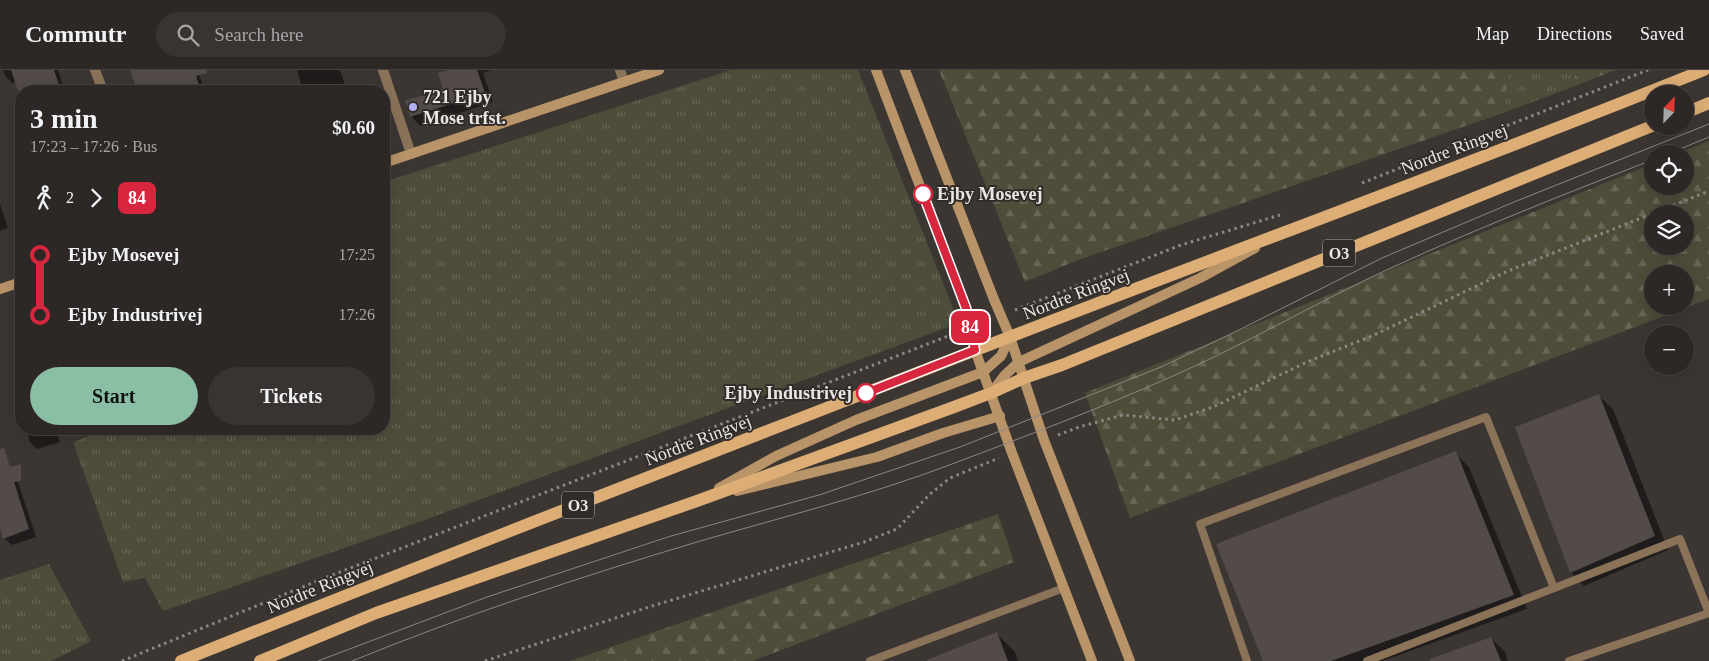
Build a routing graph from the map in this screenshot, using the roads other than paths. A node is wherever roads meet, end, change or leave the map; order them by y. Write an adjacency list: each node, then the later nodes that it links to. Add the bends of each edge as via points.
1 (95, 70): 9 (street)
2 (382, 70): 10 (street)
3 (620, 70): 8 (street)
4 (659, 70): 8 (street)
5 (876, 70): 21 (street, via 966,308)
6 (906, 70): 20 (street)
7 (1704, 70): 17 (main road, Nordre Ringvej / O3)
8 (624, 82): 15 (street)
9 (100, 85)
10 (387, 85)
11 (390, 93): 15 (street)
12 (1709, 103): 13 (main road)
13 (1694, 109)
14 (1644, 129): 24 (main road, O3)
15 (411, 154): 16 (street)
16 (390, 161)
17 (1288, 231): 20 (main road, Nordre Ringvej / O3); 22 (street, via 1200,278)
18 (15, 284): 19 (street)
19 (0, 289)
20 (1010, 337): 21 (main road, Nordre Ringvej / O3); 22 (street); 23 (street, via 1002,356)
21 (975, 350): 23 (street); 31 (main road, Nordre Ringvej / O3)
22 (1019, 362): 24 (street); 25 (street)
23 (983, 372): 25 (street); 27 (street, via 838,428 776,456)
24 (1024, 378): 25 (main road, O3); 35 (street, via 1044,440)
25 (992, 393): 26 (street); 27 (main road, O3)
26 (1000, 416): 27 (street, via 877,457); 28 (street)
27 (697, 501): 32 (main road, O3, via 376,614)
28 (1064, 588): 33 (lane); 34 (street)
29 (1554, 588): 30 (lane, via 1680,539); 36 (lane, via 1486,417 1200,524); 37 (lane)
30 (1709, 613): 38 (lane)
31 (181, 661)
32 (260, 661)
33 (870, 661)
34 (1092, 661)
35 (1130, 661)
36 (1247, 661)
37 (1367, 661)
38 (1569, 661)

